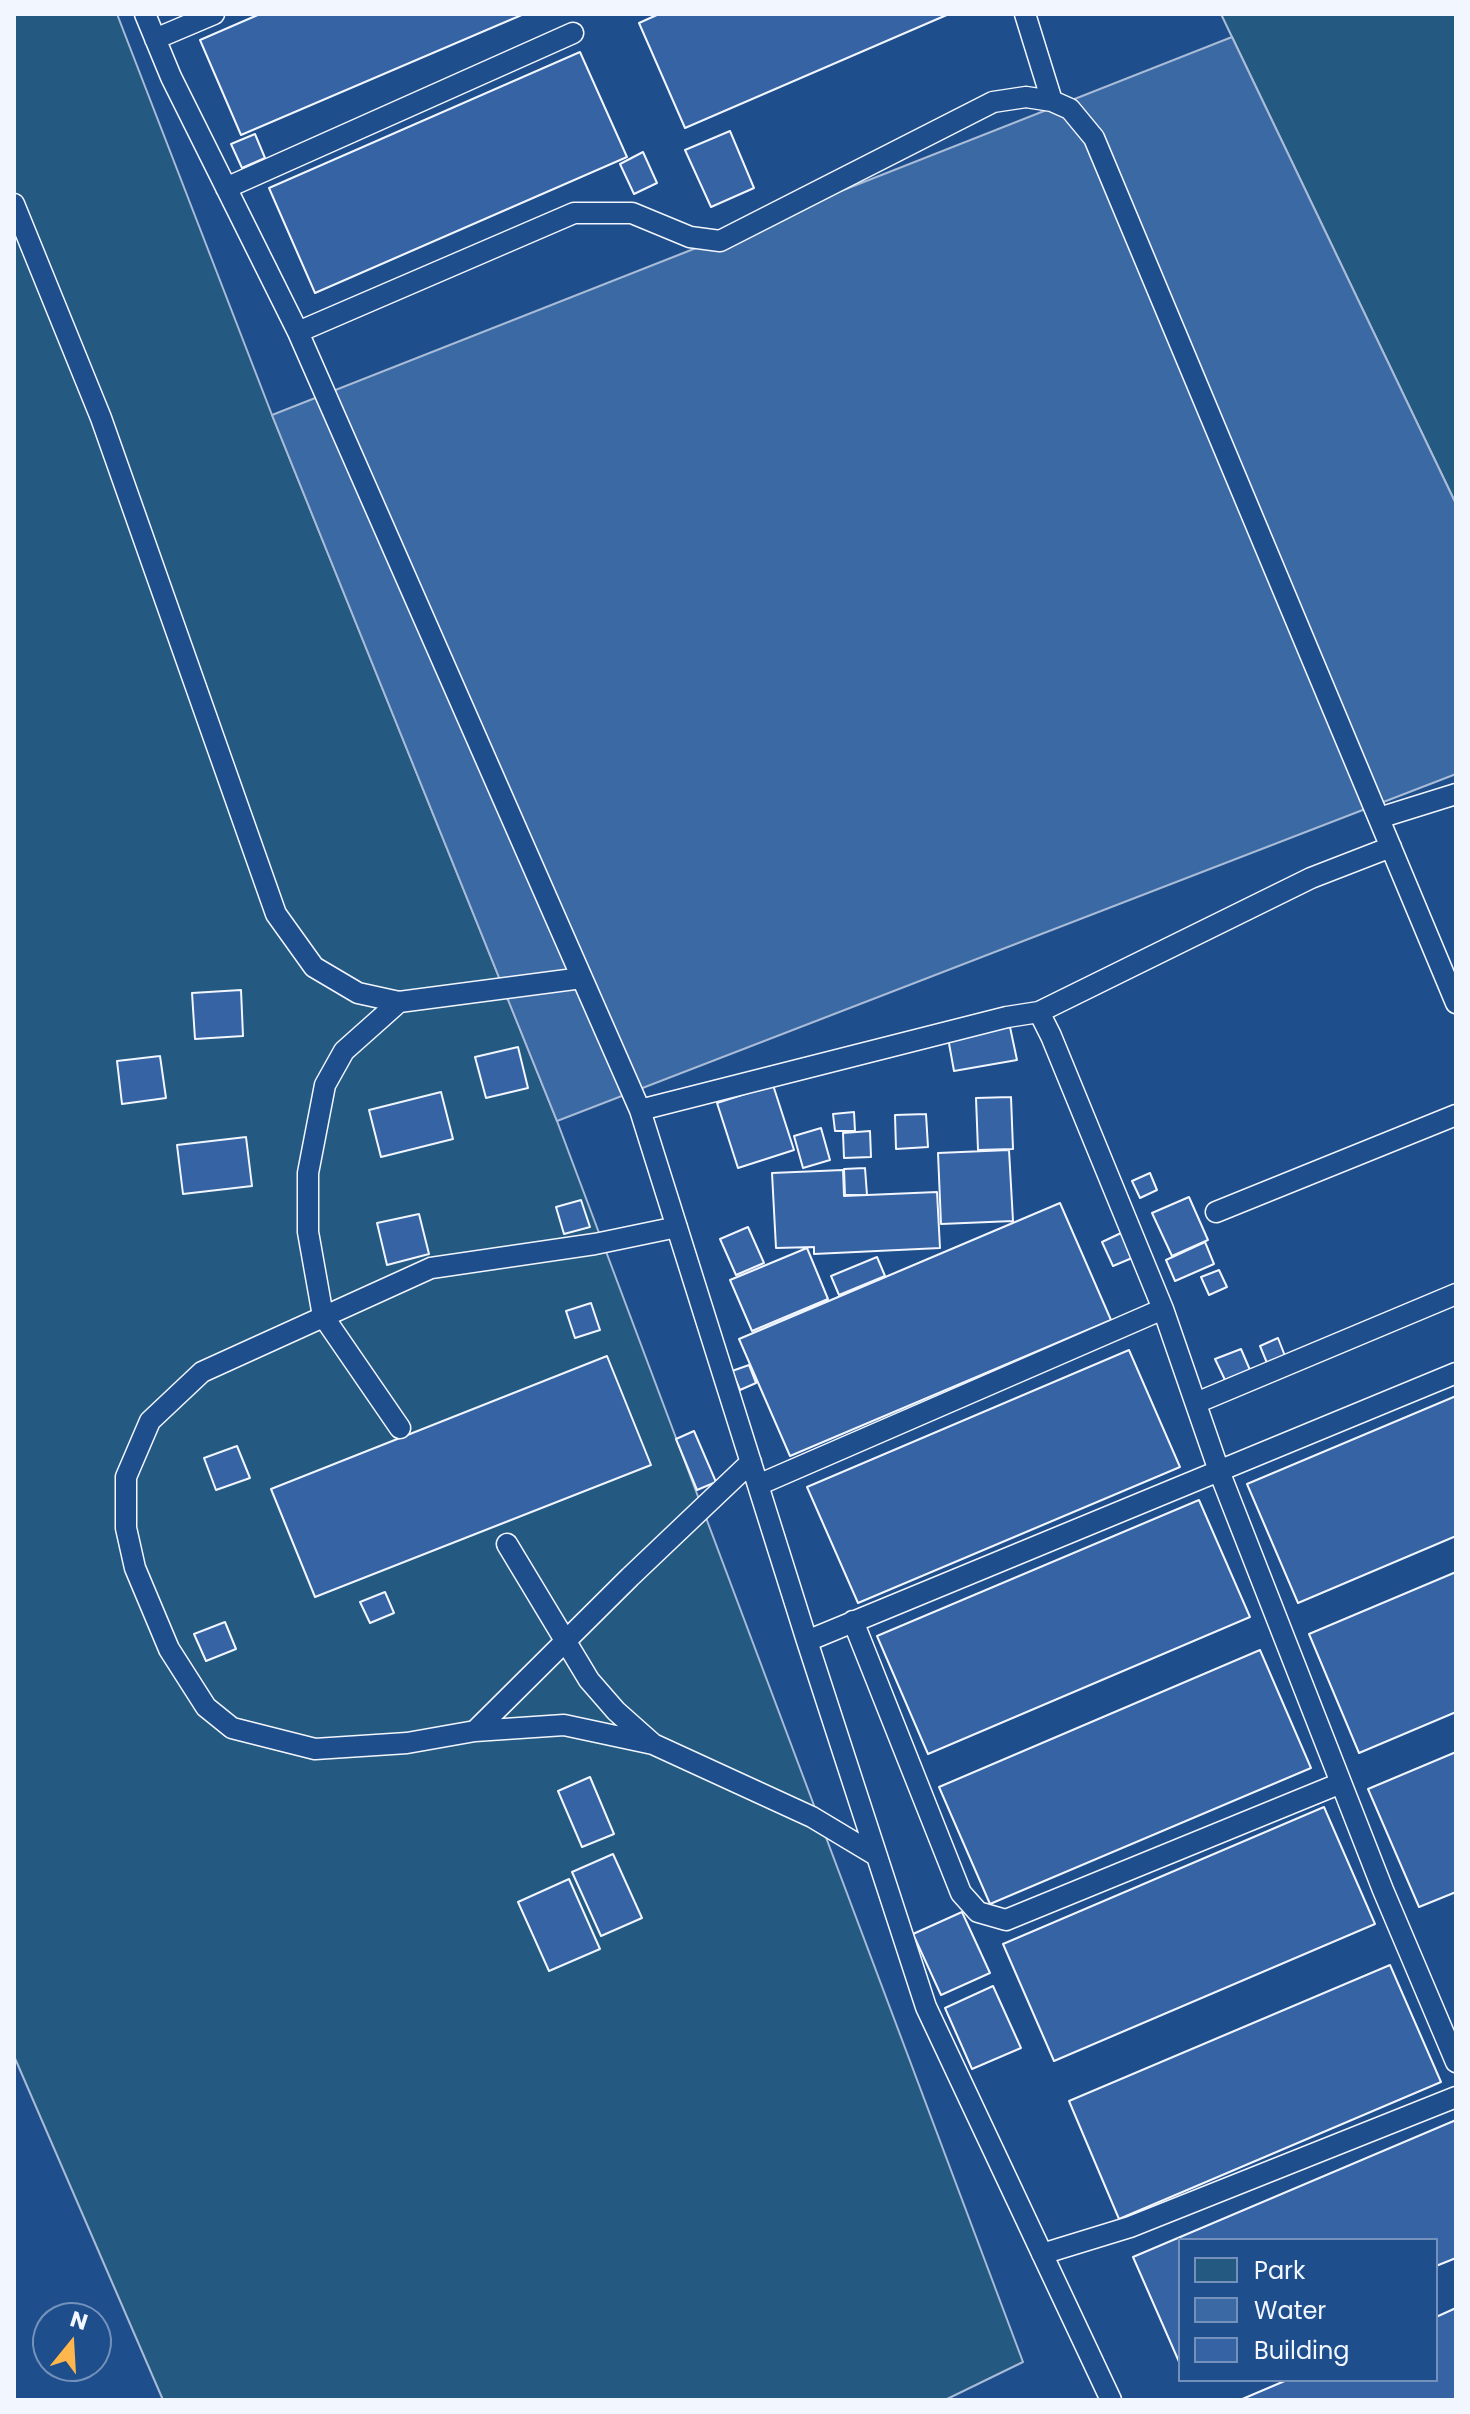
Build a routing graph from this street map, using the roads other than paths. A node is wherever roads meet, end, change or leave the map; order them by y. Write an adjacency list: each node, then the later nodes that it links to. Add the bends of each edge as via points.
1 (145, 14): 5 (lane)
2 (214, 14): 5 (lane)
3 (1025, 14): 6 (lane)
4 (573, 33): 7 (lane)
5 (155, 39): 7 (lane)
6 (1052, 101): 9 (lane, via 1026,97 993,102 720,241 690,237 632,213 574,213); 11 (lane, via 1070,109 1094,138)
7 (226, 188): 9 (lane)
8 (14, 204): 14 (lane, via 101,418 276,914 314,967 358,993)
9 (298, 332): 13 (lane)
10 (1456, 794): 11 (lane)
11 (1379, 818): 12 (lane)
12 (1391, 847): 15 (lane); 16 (lane, via 1311,878)
13 (582, 978): 14 (lane); 17 (lane)
14 (399, 1002): 23 (lane, via 344,1051 325,1085 308,1173 308,1232)
15 (1456, 1003)
16 (1039, 1012): 17 (lane); 22 (lane)
17 (640, 1110): 20 (lane)
18 (1456, 1115): 19 (lane)
19 (1216, 1212)
20 (677, 1227): 23 (lane, via 431,1268); 27 (lane)
21 (1456, 1294): 25 (lane)
22 (1163, 1309): 25 (lane); 29 (lane)
23 (323, 1316): 26 (lane); 34 (lane, via 202,1372 150,1421 126,1477 126,1528 135,1568 169,1649 206,1707 232,1728 315,1749 407,1743)
24 (1456, 1373): 28 (lane)
25 (1196, 1403): 28 (lane)
26 (400, 1428)
27 (751, 1462): 29 (lane); 33 (lane)
28 (1219, 1471): 31 (lane); 36 (lane)
29 (758, 1485): 32 (lane)
30 (507, 1544): 33 (lane)
31 (853, 1621): 32 (lane); 36 (lane, via 961,1893 978,1912 1006,1920)
32 (807, 1641): 37 (lane)
33 (564, 1642): 34 (lane); 35 (lane, via 616,1711)
34 (475, 1731): 35 (lane, via 564,1725)
35 (653, 1744): 37 (lane, via 812,1817)
36 (1341, 1783): 38 (lane)
37 (877, 1856): 40 (lane, via 926,2007)
38 (1456, 2062)
39 (1456, 2097): 40 (lane, via 1130,2227)
40 (1042, 2254): 41 (lane)
41 (1111, 2400)

